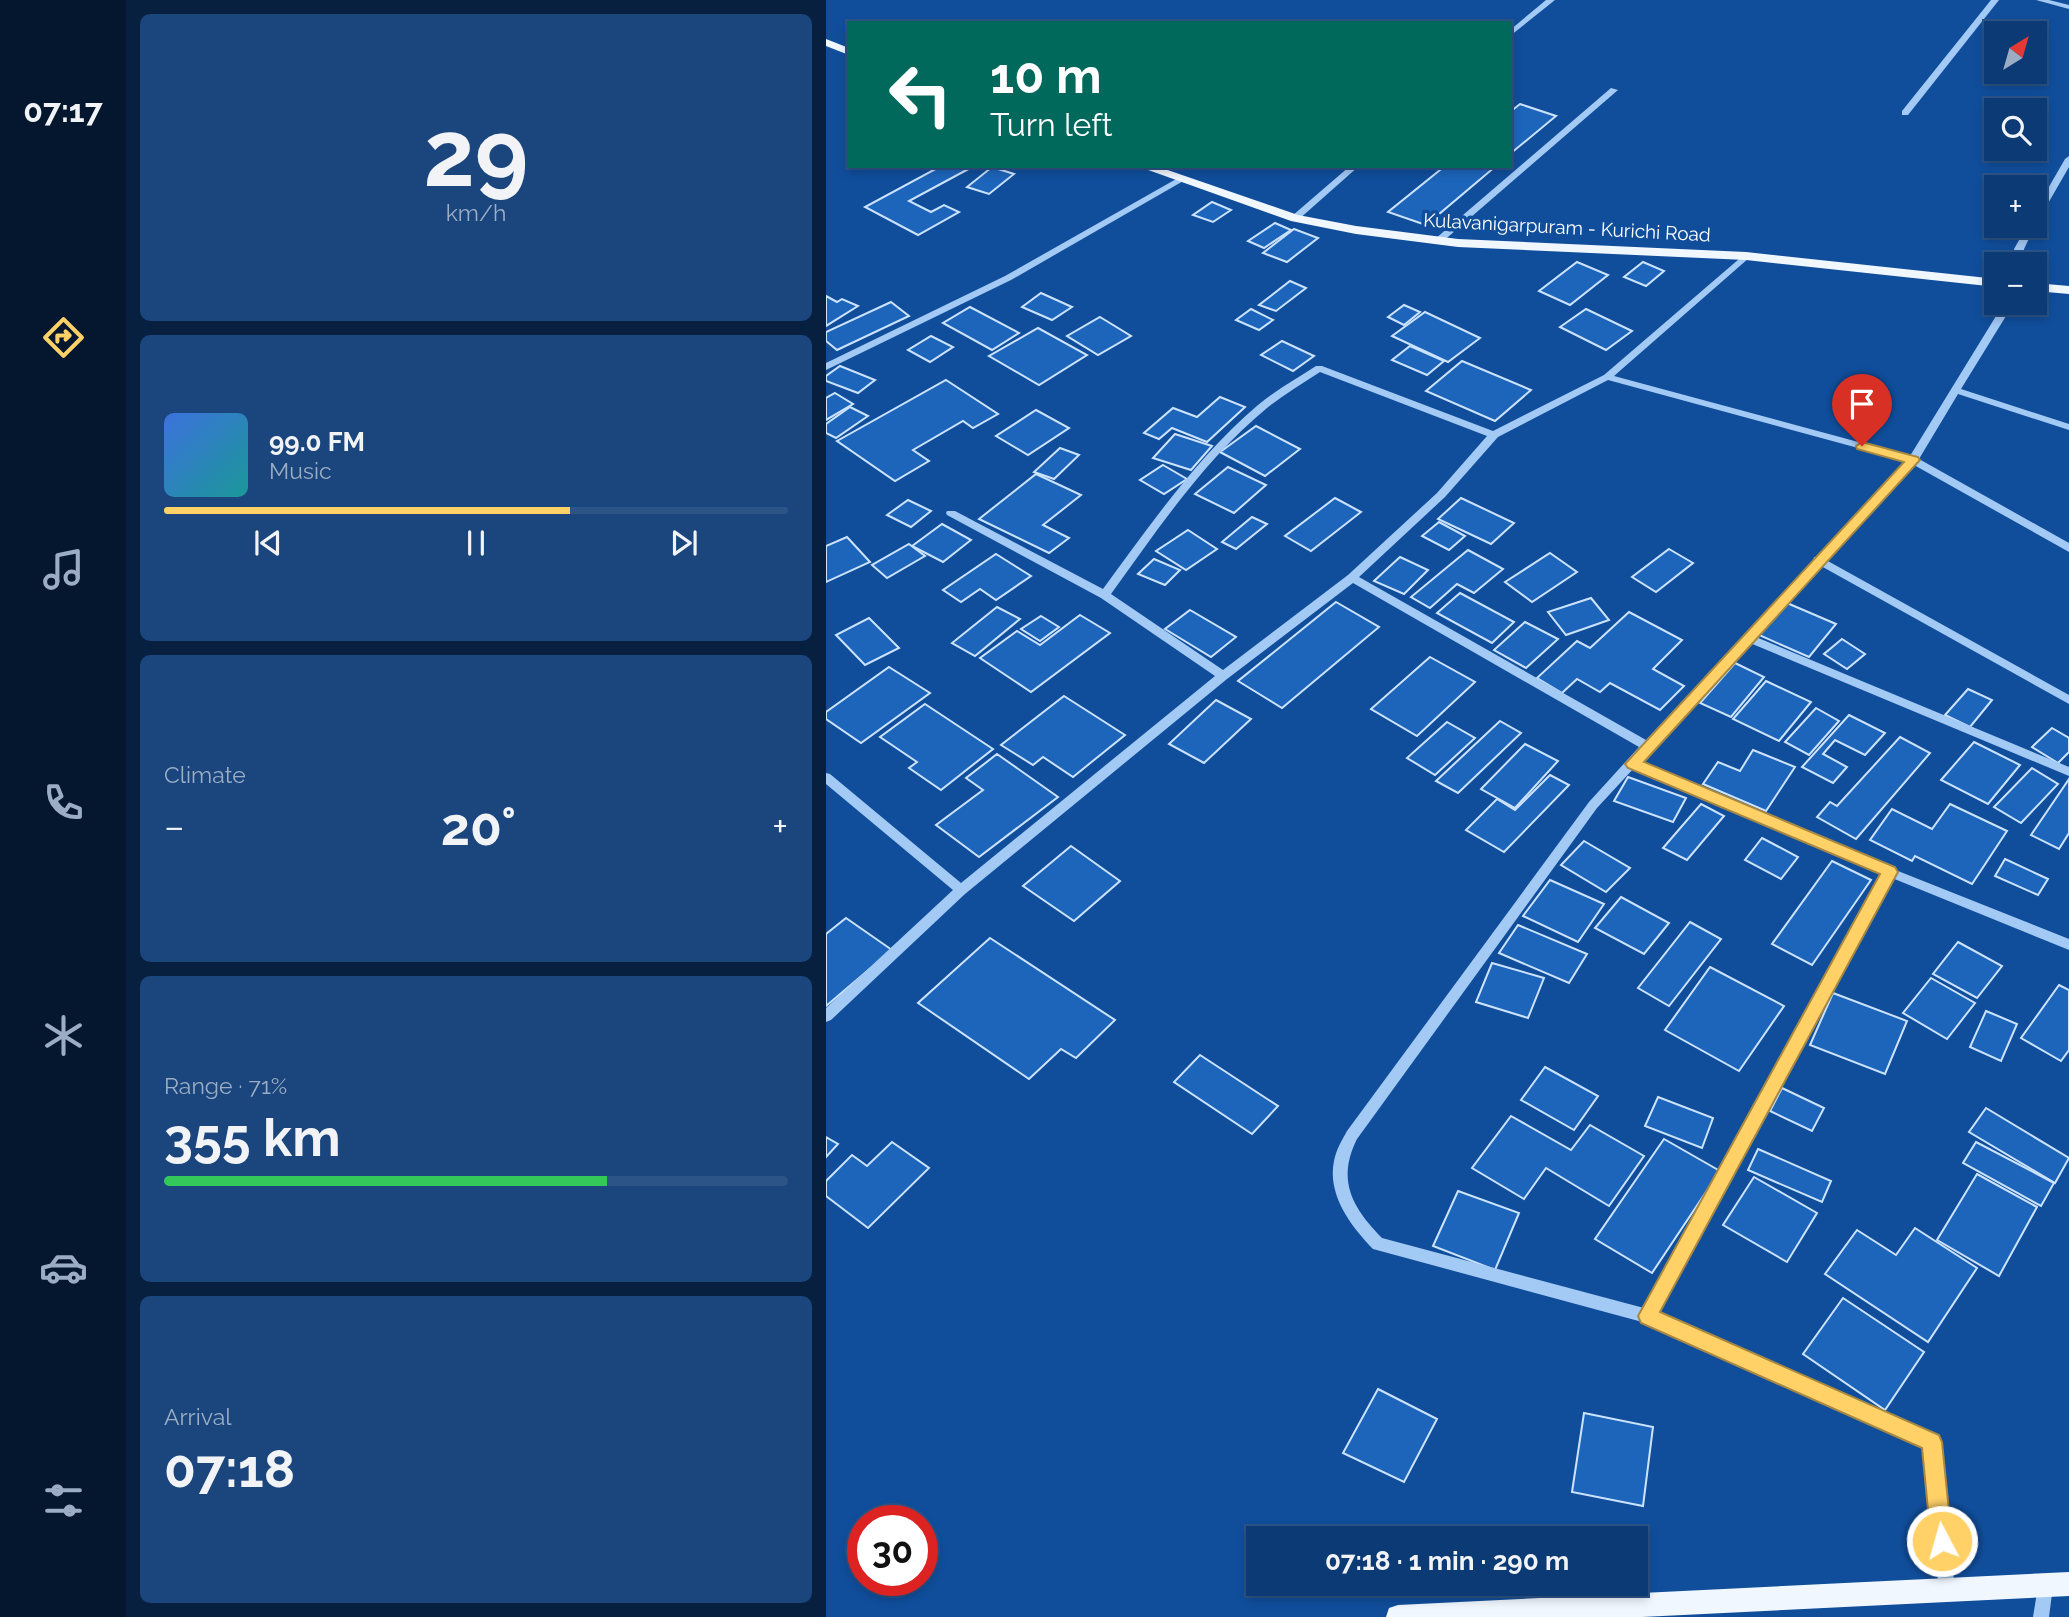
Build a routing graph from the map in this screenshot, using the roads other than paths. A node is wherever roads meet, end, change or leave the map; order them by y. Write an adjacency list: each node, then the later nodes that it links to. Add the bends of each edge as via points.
1 (1551, 0): 5 (street)
2 (1995, 0): 9 (street)
3 (2040, 0): 4 (street)
4 (2069, 7)
5 (1512, 32)
6 (826, 42): 7 (main road)
7 (847, 51)
8 (1614, 90): 16 (street)
9 (1905, 114)
10 (2069, 159): 14 (street)
11 (1148, 168): 13 (main road, Kulavanigarpuram - Kurichi Road)
12 (1353, 168): 15 (street)
13 (1181, 180): 15 (main road, Kulavanigarpuram - Kurichi Road); 22 (street, via 1008,278)
14 (2047, 198)
15 (1295, 218): 16 (main road, Kulavanigarpuram - Kurichi Road)
16 (1438, 241): 17 (main road, Kulavanigarpuram - Kurichi Road)
17 (1746, 256): 18 (main road, Kulavanigarpuram - Kurichi Road); 23 (street)
18 (1984, 281)
19 (2047, 288): 20 (main road)
20 (2069, 290)
21 (2002, 315): 24 (street)
22 (826, 367)
23 (1607, 377): 26 (street); 27 (street)
24 (1955, 390): 25 (street); 27 (street)
25 (2069, 427)
26 (1494, 435): 31 (street, via 1441,495); 32 (street, via 1319,368 1261,408 1211,457)
27 (1913, 460): 29 (street); 30 (street)
28 (951, 513): 32 (street)
29 (2069, 548)
30 (1818, 560): 33 (street); 35 (street)
31 (1352, 578): 34 (street); 36 (street)
32 (1105, 596): 34 (street)
33 (1748, 638): 36 (street); 38 (street)
34 (1223, 676): 41 (street)
35 (2069, 700)
36 (1647, 747): 37 (street)
37 (1633, 764): 40 (street); 44 (street, via 1593,805 1352,1135 1340,1162 1343,1191 1355,1222 1378,1244)
38 (2069, 772)
39 (826, 777): 41 (street)
40 (1889, 872): 42 (street); 44 (street)
41 (961, 890): 43 (street)
42 (2069, 945)
43 (826, 1016)
44 (1648, 1316): 46 (street, via 1932,1442)
45 (2057, 1585): 46 (main road); 48 (street)
46 (1947, 1591): 47 (main road)
47 (1398, 1617)
48 (2041, 1617)

